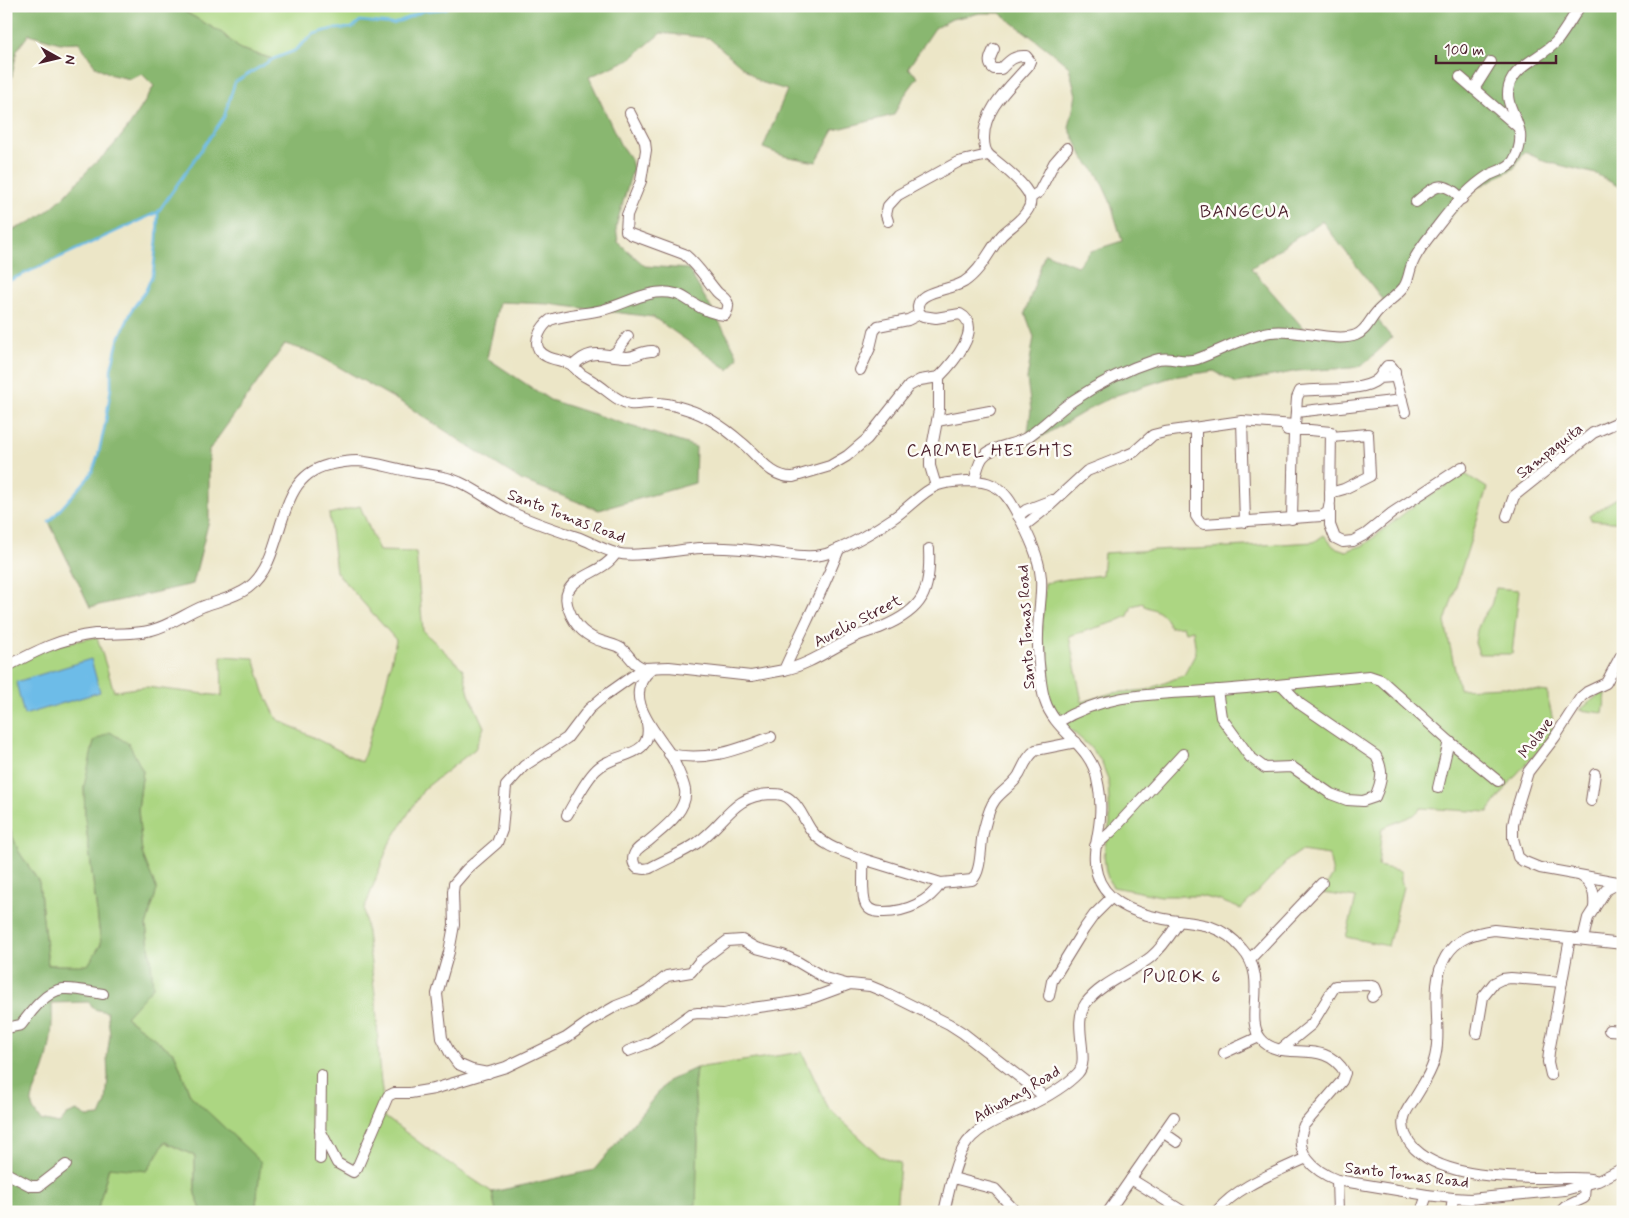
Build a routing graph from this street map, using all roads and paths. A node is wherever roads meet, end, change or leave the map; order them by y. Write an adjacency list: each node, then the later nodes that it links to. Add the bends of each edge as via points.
1 (1580, 6): 7 (street, via 1556,41 1525,65 1509,84 1509,102)
2 (994, 49): 9 (street, via 989,59 994,69 1001,69 1009,60 1019,56 1026,56 1030,61 988,118 984,138)
3 (1491, 62): 5 (street)
4 (1460, 77): 5 (street)
5 (1474, 89): 7 (street)
6 (630, 113): 18 (street, via 646,142 646,160 626,215 626,231 690,258 726,300 728,307 725,314 716,314 677,294 662,293 550,320 540,332 538,347 546,356)
7 (1520, 129): 11 (street, via 1520,143 1512,164 1489,175)
8 (1068, 148): 10 (street, via 1054,163 1039,192)
9 (988, 155): 10 (street, via 1002,164); 13 (street, via 958,162 898,195 888,206)
10 (1030, 198): 14 (street, via 1027,212 994,244 978,271 962,283 921,299 918,306)
11 (1462, 199): 12 (street, via 1450,188 1438,185); 32 (street, via 1419,250 1404,287 1358,334 1341,338 1270,332 1196,360 1162,358 1142,365 1073,401 1021,441 987,454)
12 (1416, 202)
13 (888, 221)
14 (920, 314): 19 (street, via 878,326); 20 (street, via 930,318 960,314 968,321 965,342)
15 (628, 336): 17 (street)
16 (653, 351): 17 (street, via 643,351 632,357)
17 (611, 355): 18 (street, via 591,354)
18 (572, 366): 20 (street, via 630,404 669,404 699,413 743,442 765,466 784,477 830,466 847,456 867,439 909,386 920,380)
19 (860, 370)
20 (940, 378): 26 (street)
21 (1402, 400): 23 (street); 23 (street, via 1393,368 1389,366 1372,383 1300,392); 24 (street)
22 (990, 411): 26 (street)
23 (1296, 412): 27 (street, via 1295,425)
24 (1405, 412)
25 (1623, 420): 38 (street, Sampaguita, via 1593,433 1514,496)
26 (937, 421): 33 (street, via 930,458)
27 (1242, 423): 28 (street); 29 (street); 40 (street)
28 (1196, 429): 35 (street, via 1153,435 1134,452 1087,471); 40 (street, via 1196,516 1204,524)
29 (1294, 430): 30 (street, via 1331,432); 39 (street)
30 (1331, 437): 34 (street); 34 (street, via 1368,434 1370,476)
31 (1462, 467): 36 (street, via 1353,541 1343,542 1335,538 1330,525)
32 (974, 481): 33 (street, Santo Tomas Road); 37 (street, Santo Tomas Road, via 994,485 1002,491)
33 (936, 486): 42 (street, Santo Tomas Road, via 898,516)
34 (1330, 493): 36 (street)
35 (1060, 497): 37 (street); 41 (street)
36 (1330, 507): 39 (street, via 1322,516)
37 (1018, 516): 41 (street, Santo Tomas Road)
38 (1507, 516)
39 (1292, 519): 40 (street)
40 (1245, 522)
41 (1024, 526): 52 (street, Santo Tomas Road, via 1035,551 1041,577 1038,625 1041,682 1045,704)
42 (839, 549): 44 (street, Santo Tomas Road, via 802,557 721,548 659,554); 48 (street, Aurelio Street)
43 (929, 549): 48 (street, Aurelio Street, via 928,585 915,607 900,619)
44 (616, 553): 46 (street, Santo Tomas Road, via 517,515 455,480 357,461 333,464 319,468 297,487 282,518 270,557 262,574 250,587 149,632 91,635 60,641); 47 (street, via 603,566 569,588 566,604 584,634 624,650 636,665)
45 (1623, 654): 65 (street, Molave, via 1606,683 1581,697 1528,772 1513,825 1512,838 1518,857 1523,861 1540,868)
46 (6, 667)
47 (649, 668): 48 (street, Aurelio Street, via 669,667 751,676); 51 (street, via 638,692); 89 (street, via 603,697 589,709 567,738 524,766 506,786 502,830 497,843 466,869 454,884 454,924 437,994 442,1038 458,1064)
48 (784, 670)
49 (1282, 685): 50 (street); 50 (street, via 1300,704 1376,756 1381,764 1382,782 1376,797 1363,802 1347,800 1332,794 1292,767 1265,768 1250,757 1221,717); 54 (street, via 1369,676 1380,680)
50 (1217, 690): 52 (street, via 1111,700 1073,713)
51 (647, 722): 56 (street); 62 (street, via 649,731 643,745 596,770)
52 (1058, 722): 55 (street, Santo Tomas Road)
53 (771, 738): 56 (street, via 700,758)
54 (1449, 741): 59 (street); 60 (street)
55 (1076, 742): 63 (street, Santo Tomas Road, via 1085,750 1098,784 1100,816); 66 (street, via 1036,750 1028,757 1018,777 991,807 980,844 977,874 970,881)
56 (670, 754): 64 (street, via 685,789 683,802 672,819 636,851 633,859 637,868 645,870 687,849 708,834 740,802 766,794 788,797 799,808 812,831 826,844)
57 (1183, 754): 63 (street)
58 (1595, 774): 61 (street)
59 (1498, 781)
60 (1438, 788)
61 (1591, 801)
62 (567, 815)
63 (1094, 846): 69 (street, Santo Tomas Road, via 1097,874)
64 (863, 858): 66 (street); 66 (street, via 864,898 872,910 890,912 909,908 933,894)
65 (1576, 873): 67 (street, Molave); 70 (street, via 1591,885)
66 (941, 883)
67 (1622, 883): 70 (street, via 1606,890)
68 (1322, 884): 75 (street)
69 (1111, 898): 71 (street, via 1128,908); 79 (street, via 1084,929 1052,982)
70 (1594, 910): 73 (street, via 1588,918)
71 (1179, 922): 75 (street, via 1215,928 1232,938); 92 (street, Adiwang Road, via 1150,958 1100,990 1087,1003 1081,1016 1080,1070)
72 (1570, 938): 73 (street); 76 (street); 105 (street, via 1494,930 1474,933 1454,946 1438,979 1436,1056 1404,1118 1403,1130 1408,1141 1422,1155 1452,1169 1486,1175)
73 (1583, 939): 74 (street)
74 (1623, 944)
75 (1250, 959): 85 (street, via 1255,974 1255,1026)
76 (1562, 982): 84 (street, via 1502,978 1483,997); 91 (street, via 1549,1052)
77 (846, 984): 87 (street, via 795,1002 724,1014 691,1014 659,1037); 89 (street, via 825,978 783,955 756,948 742,940 727,941 691,972 667,976 648,991 597,1017 566,1038); 92 (street, via 870,986 949,1024)
78 (104, 994): 81 (street, via 62,989 33,1009 21,1025)
79 (1050, 996)
80 (1372, 997): 86 (street, via 1377,992 1375,987 1335,986 1312,1024)
81 (6, 1028)
82 (1609, 1030): 83 (street)
83 (1623, 1031)
84 (1477, 1033)
85 (1259, 1037): 86 (street); 88 (street)
86 (1280, 1050): 97 (street, via 1298,1050 1335,1059 1345,1073 1300,1133)
87 (628, 1051)
88 (1224, 1053)
89 (488, 1073): 94 (street, via 410,1093 394,1092 388,1096 353,1172 337,1163)
90 (321, 1075): 94 (street)
91 (1551, 1075)
92 (1045, 1097): 102 (street, Adiwang Road, via 973,1134 964,1146)
93 (1174, 1117): 95 (street)
94 (320, 1130): 98 (street)
95 (1164, 1133): 96 (street); 103 (street)
96 (1177, 1142)
97 (1306, 1158): 104 (street, Santo Tomas Road, via 1324,1175); 113 (street, via 1245,1188)
98 (320, 1159)
99 (66, 1165): 101 (street, via 39,1186 32,1186)
100 (1623, 1168): 105 (street, Santo Tomas Road)
101 (6, 1172)
102 (953, 1178): 109 (street, Adiwang Road); 110 (street, via 995,1189)
103 (1132, 1179): 111 (street); 112 (street)
104 (1337, 1180): 107 (street, Santo Tomas Road); 114 (street)
105 (1598, 1181): 106 (street, Santo Tomas Road)
106 (1585, 1185): 108 (street, Santo Tomas Road, via 1486,1198); 117 (street, via 1584,1198)
107 (1427, 1195): 108 (street, Santo Tomas Road); 115 (street)
108 (1453, 1198): 116 (street)
109 (944, 1212)
110 (1016, 1212)
111 (1108, 1212)
112 (1184, 1212)
113 (1216, 1212)
114 (1338, 1212)
115 (1421, 1212)
116 (1451, 1212)
117 (1560, 1212)

